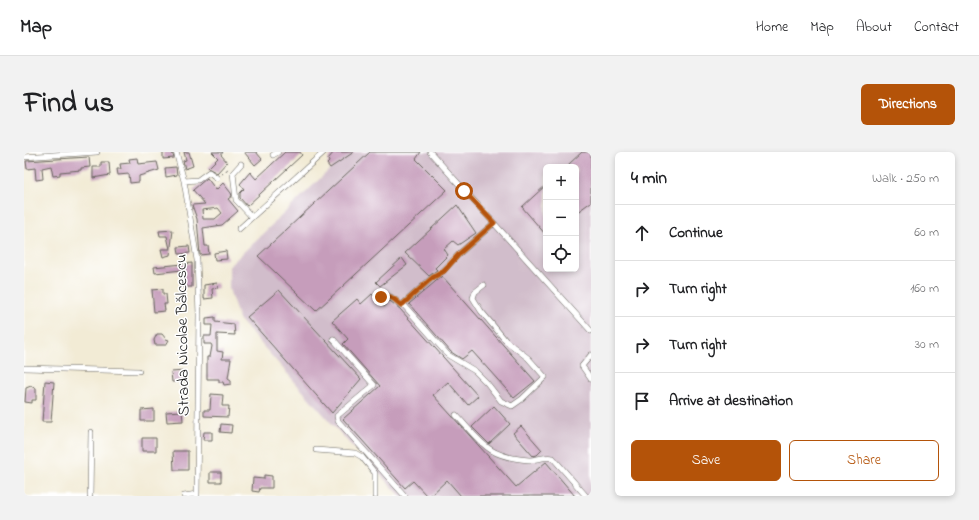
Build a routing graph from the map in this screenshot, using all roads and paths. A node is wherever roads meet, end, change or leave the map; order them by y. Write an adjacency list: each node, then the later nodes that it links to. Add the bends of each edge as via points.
1 (97, 152): 5 (street)
2 (176, 152): 9 (street, Strada Nicolae Bălcescu)
3 (324, 152): 10 (street)
4 (430, 152): 11 (street)
5 (24, 157)
6 (242, 164): 7 (street)
7 (233, 173): 8 (path, via 229,168); 10 (street, via 236,200)
8 (217, 178): 9 (street, via 210,172 198,180)
9 (184, 181): 27 (street, Strada Nicolae Bălcescu, via 198,276)
10 (252, 217): 12 (street)
11 (494, 223): 15 (street, via 444,271 432,278); 17 (street)
12 (239, 229)
13 (484, 285): 15 (street, via 475,292 473,298 481,311 506,342 528,358 545,377 512,406 501,401 475,371 448,355)
14 (381, 297): 15 (street, via 386,295)
15 (403, 304)
16 (591, 321): 17 (street)
17 (586, 325): 18 (street)
18 (591, 331)
19 (333, 339): 31 (street, via 374,385 337,416 338,421)
20 (591, 355): 23 (street, via 582,366)
21 (24, 368): 22 (street)
22 (139, 371)
23 (591, 379)
24 (456, 415): 32 (street, via 487,449 495,454 525,459 553,458)
25 (91, 432): 28 (street)
26 (316, 450): 30 (street, via 355,453 362,456 375,474)
27 (198, 495): 29 (street)
28 (90, 496)
29 (184, 496)
30 (375, 496)
31 (405, 496)
32 (586, 496)

